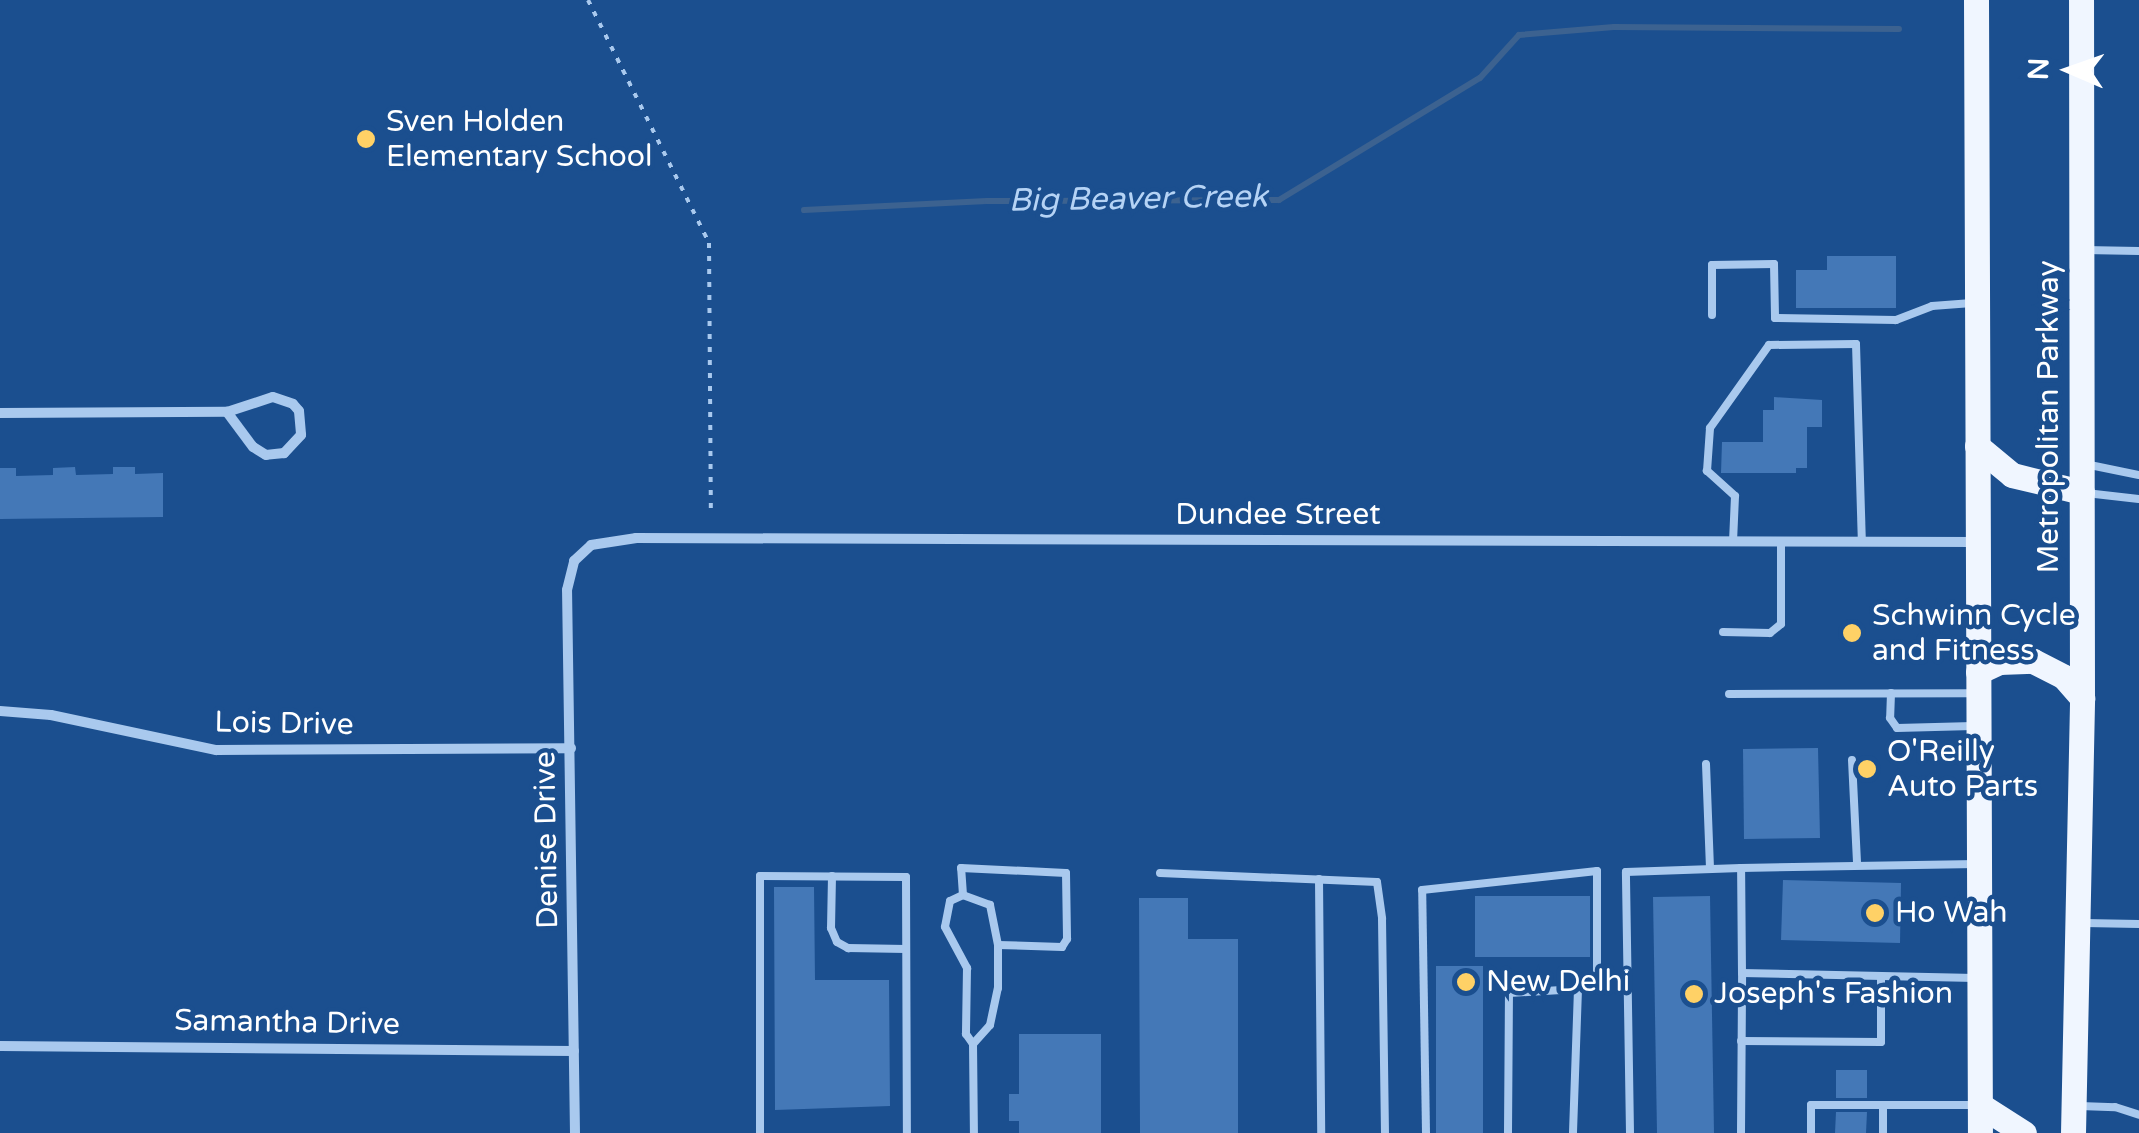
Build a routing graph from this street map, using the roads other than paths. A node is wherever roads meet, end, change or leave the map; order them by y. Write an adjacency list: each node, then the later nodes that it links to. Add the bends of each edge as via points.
1 (1976, 0): 5 (main road)
2 (2081, 0): 3 (main road, Metropolitan Parkway)
3 (2082, 250): 4 (lane); 10 (main road, Metropolitan Parkway)
4 (2139, 250)
5 (1976, 302): 6 (lane, via 1932,306 1896,320 1775,318 1774,264 1712,265); 9 (main road)
6 (1712, 315)
7 (227, 412): 7 (street, via 266,455 284,453 301,435 299,411 284,399 262,398); 8 (street)
8 (0, 413)
9 (1976, 446): 12 (main road, via 2012,475); 17 (main road)
10 (2082, 463): 11 (lane); 12 (main road, Metropolitan Parkway)
11 (2139, 475)
12 (2082, 492): 13 (lane); 23 (main road, Metropolitan Parkway)
13 (2139, 499)
14 (1733, 542): 15 (street, Dundee Street); 16 (lane, via 1735,496 1707,471 1710,428 1769,345 1838,344 1856,344); 18 (street, Dundee Street, via 636,538 602,541)
15 (1781, 542): 16 (street, Dundee Street); 19 (lane, via 1781,624 1770,632)
16 (1862, 542): 17 (street, Dundee Street)
17 (1977, 542): 20 (main road)
18 (582, 551): 26 (street, Denise Drive, via 567,590)
19 (1723, 632)
20 (1978, 682): 21 (lane); 23 (main road, via 1999,662 2033,661 2064,677); 25 (main road)
21 (1891, 693): 22 (lane); 25 (lane, via 1890,718 1897,728)
22 (1729, 694)
23 (2082, 698): 37 (main road, Metropolitan Parkway)
24 (0, 711): 26 (street, Lois Drive, via 216,750)
25 (1978, 726): 30 (main road)
26 (571, 748): 48 (street, Denise Drive)
27 (1852, 760): 29 (lane)
28 (1706, 764): 31 (lane)
29 (1857, 864): 30 (lane); 32 (lane)
30 (1978, 864): 43 (main road)
31 (1710, 868): 32 (lane); 62 (lane, via 1626,872)
32 (1741, 868): 41 (lane)
33 (1160, 873): 35 (lane)
34 (832, 876): 40 (lane, via 837,942); 40 (lane, via 906,877); 54 (lane, via 760,876)
35 (1319, 879): 57 (lane); 58 (lane, via 1377,882)
36 (963, 895): 39 (lane, via 990,906); 39 (lane, via 961,868 1066,872 1062,946); 46 (lane, via 950,901 944,927 967,968 966,1034)
37 (2077, 923): 38 (lane); 52 (main road, Metropolitan Parkway)
38 (2139, 924)
39 (998, 944): 46 (lane, via 990,1025)
40 (906, 949): 55 (lane)
41 (1742, 973): 42 (lane); 45 (lane)
42 (1882, 978): 43 (lane); 45 (lane, via 1881,1042)
43 (1980, 978): 49 (main road)
44 (1578, 990): 59 (lane, via 1597,989 1597,871 1422,890); 60 (lane, via 1509,993); 61 (lane)
45 (1741, 1041): 63 (lane)
46 (973, 1044): 56 (lane)
47 (0, 1046): 48 (street, Samantha Drive)
48 (574, 1051): 53 (street, Denise Drive)
49 (1980, 1105): 50 (lane); 66 (main road); 67 (main road)
50 (1883, 1106): 64 (lane, via 1811,1105); 65 (lane)
51 (2139, 1115): 52 (lane, via 2115,1107)
52 (2068, 1124)
53 (574, 1133)
54 (760, 1133)
55 (907, 1133)
56 (974, 1133)
57 (1321, 1133)
58 (1385, 1133)
59 (1426, 1133)
60 (1508, 1133)
61 (1574, 1133)
62 (1630, 1133)
63 (1741, 1133)
64 (1811, 1133)
65 (1883, 1133)
66 (1980, 1133)
67 (2024, 1133)

